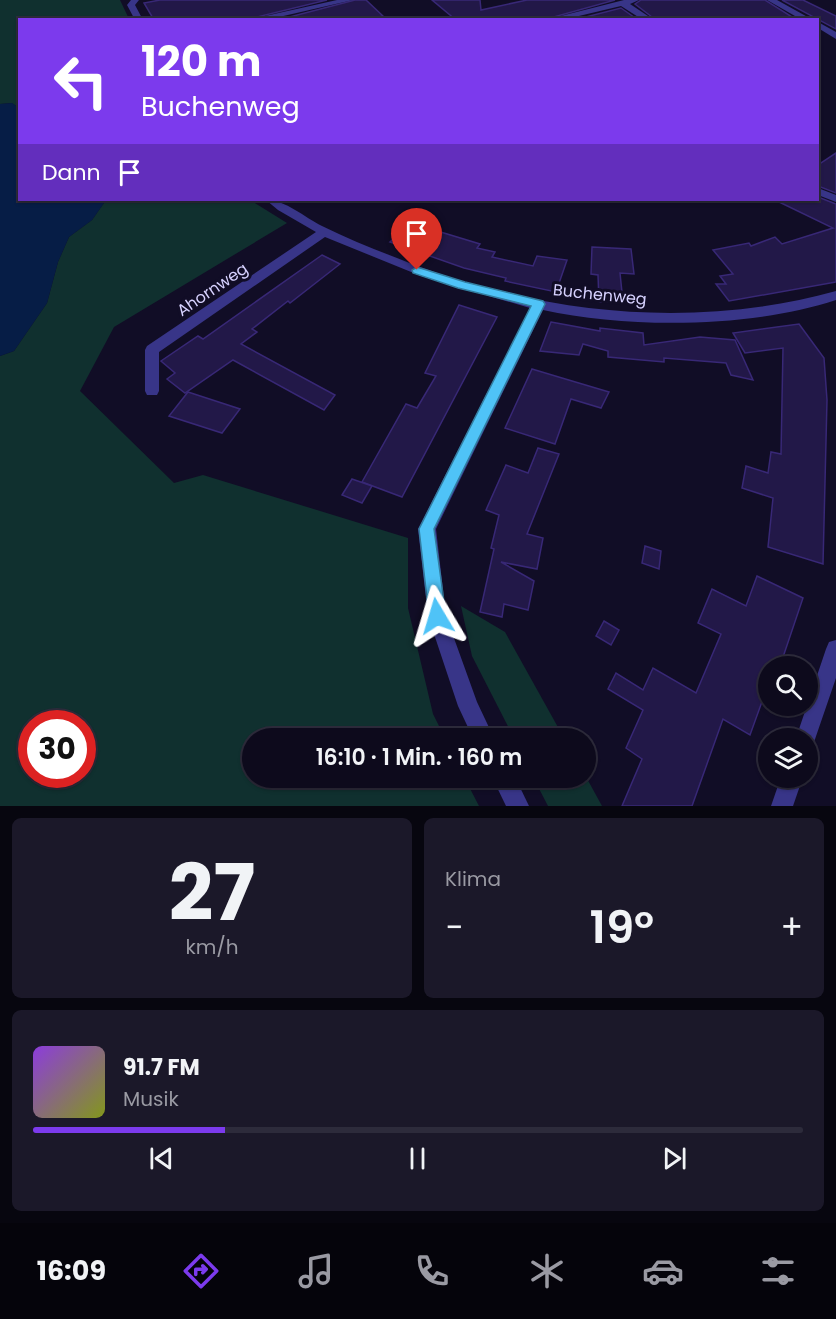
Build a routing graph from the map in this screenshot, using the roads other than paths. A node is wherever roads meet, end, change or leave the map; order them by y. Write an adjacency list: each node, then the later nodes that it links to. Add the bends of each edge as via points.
1 (349, 0): 7 (street)
2 (635, 0): 5 (street)
3 (771, 0): 10 (street)
4 (133, 2): 6 (street)
5 (623, 3): 8 (street); 9 (street)
6 (138, 18)
7 (261, 18)
8 (558, 18)
9 (647, 18)
10 (805, 18)
11 (819, 26): 12 (street)
12 (836, 36)
13 (819, 192): 14 (street)
14 (836, 200)
15 (273, 201): 16 (street, Buchenweg)
16 (324, 232): 18 (street, Buchenweg, via 462,286); 19 (street, Ahornweg, via 152,350)
17 (834, 301): 18 (street, Buchenweg, via 680,317 615,316)
18 (538, 304): 21 (street, via 426,529 437,616)
19 (152, 391)
20 (836, 649): 22 (street)
21 (479, 728)
22 (809, 728)
23 (509, 788): 25 (street)
24 (788, 788): 26 (street)
25 (518, 806)
26 (782, 806)

